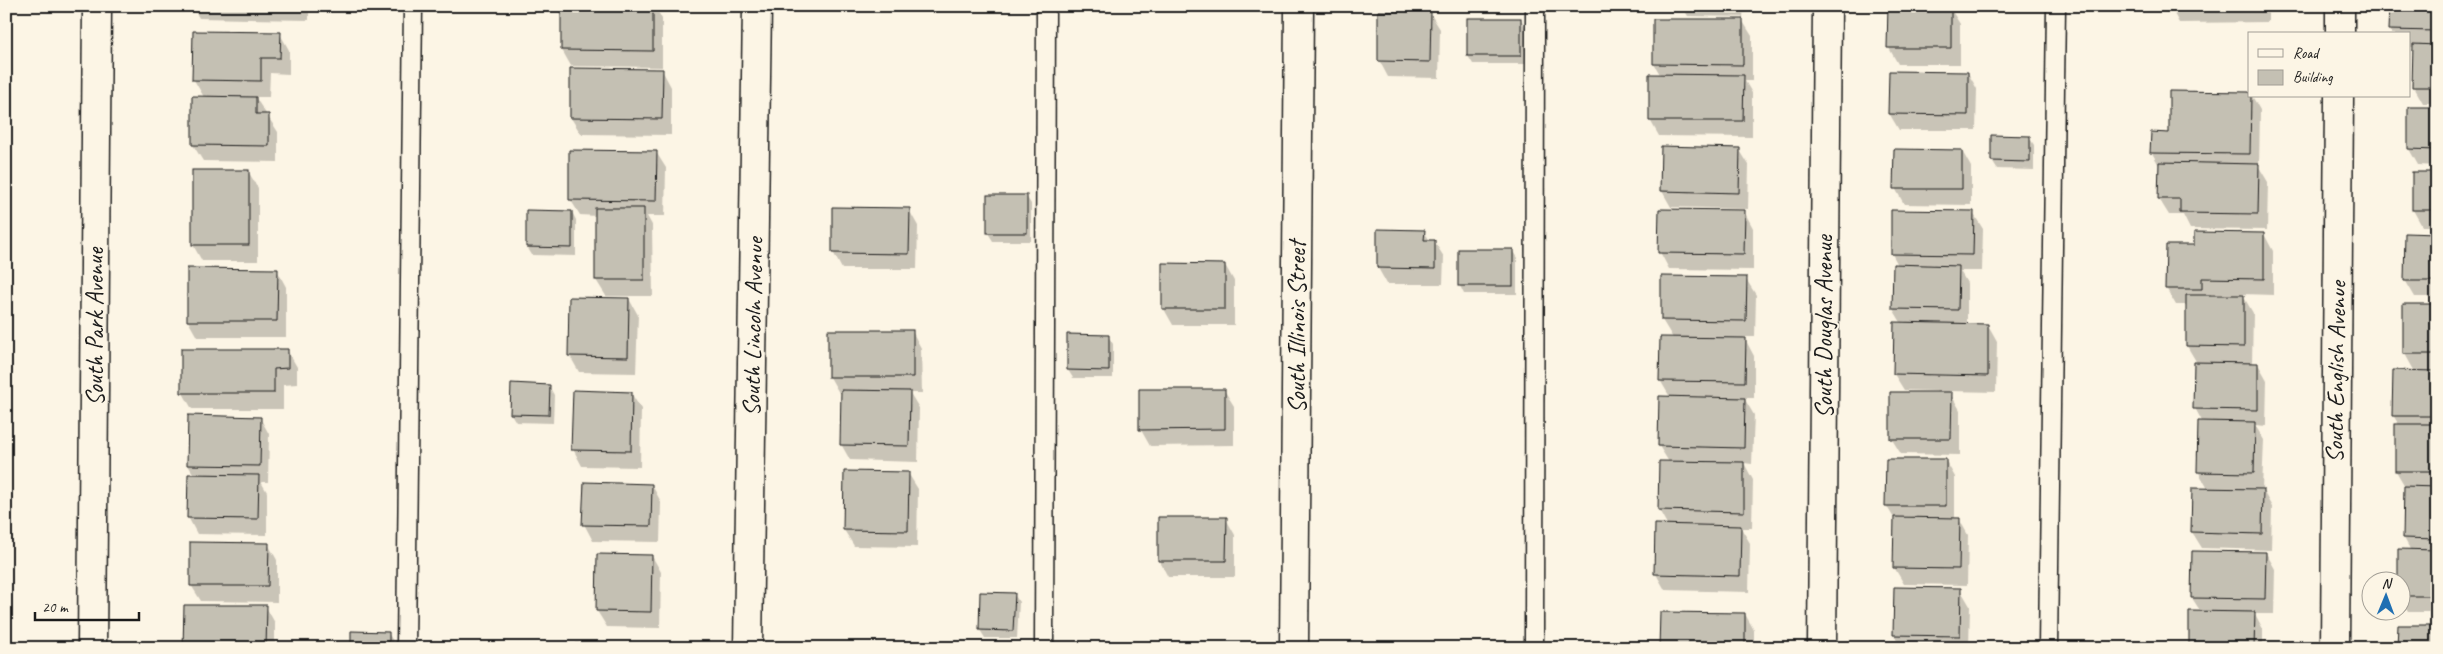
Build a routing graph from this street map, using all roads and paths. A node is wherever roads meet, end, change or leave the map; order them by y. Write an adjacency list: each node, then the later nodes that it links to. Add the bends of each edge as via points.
1 (97, 6): 12 (street, South Park Avenue)
2 (413, 6): 13 (lane)
3 (757, 6): 14 (street, South Lincoln Avenue)
4 (1046, 6): 15 (lane)
5 (1299, 6): 16 (street, South Illinois Street)
6 (1535, 6): 17 (lane)
7 (1827, 6): 18 (street, South Douglas Avenue)
8 (2056, 6): 19 (lane)
9 (2340, 6): 10 (street)
10 (2340, 32)
11 (2339, 98): 20 (street, South English Avenue)
12 (92, 648)
13 (406, 648)
14 (748, 648)
15 (1044, 648)
16 (1294, 648)
17 (1534, 648)
18 (1822, 648)
19 (2048, 648)
20 (2335, 648)

